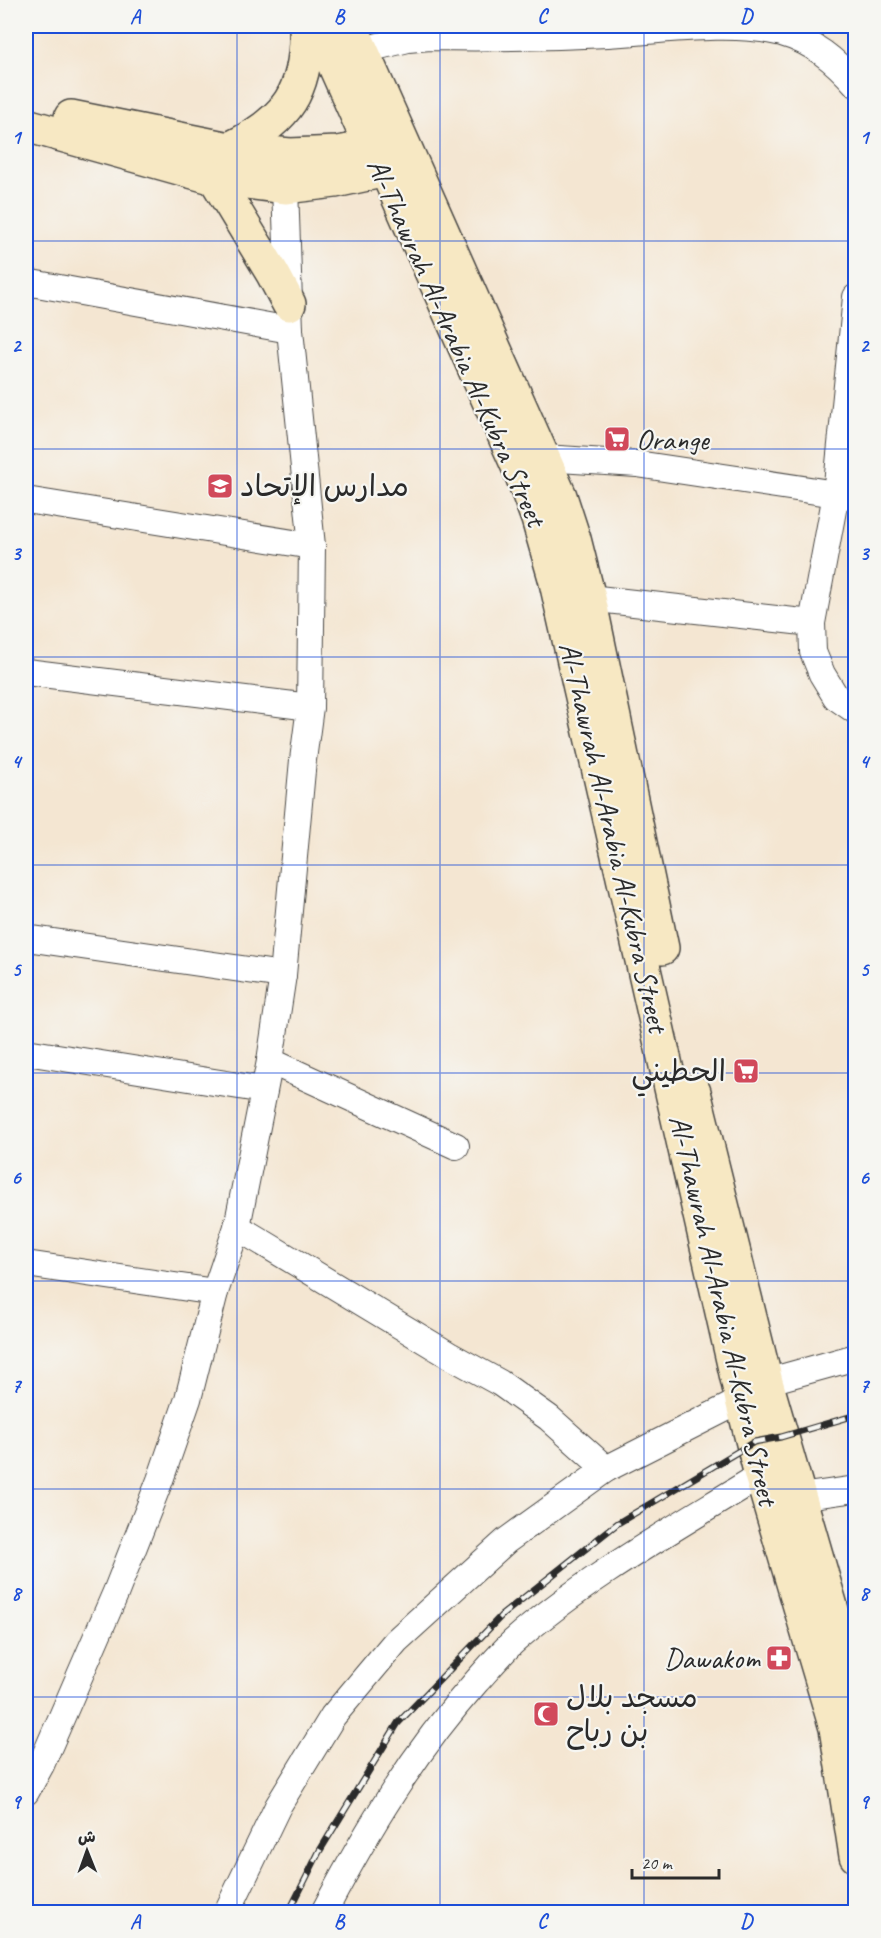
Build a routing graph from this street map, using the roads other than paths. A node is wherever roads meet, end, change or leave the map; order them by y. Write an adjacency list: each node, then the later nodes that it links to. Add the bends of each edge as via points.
1 (306, 26): 7 (main road, via 303,74 292,99 256,136)
2 (317, 26): 8 (main road, Al-Thawrah Al-Arabia Al-Kubra Street)
3 (357, 38): 4 (street, via 593,35 748,27 782,33 810,44 838,63); 8 (main road, Al-Thawrah Al-Arabia Al-Kubra Street)
4 (855, 84)
5 (26, 106): 7 (main road)
6 (26, 125): 10 (main road)
7 (229, 149): 9 (main road)
8 (392, 153): 9 (main road, via 338,153); 14 (main road, Al-Thawrah Al-Arabia Al-Kubra Street); 33 (main road, Al-Thawrah Al-Arabia Al-Kubra Street, via 538,519)
9 (287, 171): 10 (main road); 13 (street)
10 (215, 178): 13 (main road, via 273,274)
11 (26, 282): 13 (street)
12 (855, 297): 15 (street)
13 (289, 317): 17 (street)
14 (544, 458): 15 (street, via 637,464); 18 (main road, Al-Thawrah Al-Arabia Al-Kubra Street, via 574,538)
15 (846, 495): 19 (street)
16 (26, 500): 17 (street)
17 (312, 546): 21 (street)
18 (589, 598): 19 (street); 33 (main road, Al-Thawrah Al-Arabia Al-Kubra Street, via 685,1058 718,1185)
19 (812, 623): 22 (street, via 813,652 822,674 836,697)
20 (26, 672): 21 (street)
21 (310, 707): 24 (street)
22 (855, 711)
23 (26, 939): 24 (street)
24 (283, 975): 26 (street)
25 (26, 1052): 27 (street)
26 (270, 1061): 27 (street); 28 (street)
27 (264, 1090): 29 (street)
28 (456, 1146)
29 (237, 1227): 31 (street); 34 (street, via 500,1383 549,1418)
30 (26, 1264): 31 (street)
31 (215, 1292): 40 (street, via 188,1399 160,1480 80,1677)
32 (855, 1357): 33 (street)
33 (754, 1391): 34 (street); 35 (main road, Al-Thawrah Al-Arabia Al-Kubra Street); 37 (main road, Al-Thawrah Al-Arabia Al-Kubra Street)
34 (606, 1469): 42 (street, via 506,1541 396,1641 333,1716 278,1806)
35 (761, 1475): 39 (main road, Al-Thawrah Al-Arabia Al-Kubra Street); 43 (street, via 590,1580 512,1644 444,1718 411,1763)
36 (855, 1489): 37 (street)
37 (800, 1497): 38 (main road, Al-Thawrah Al-Arabia Al-Kubra Street)
38 (855, 1693)
39 (846, 1730): 41 (main road, Al-Thawrah Al-Arabia Al-Kubra Street)
40 (26, 1792)
41 (855, 1856)
42 (227, 1912)
43 (324, 1912)

